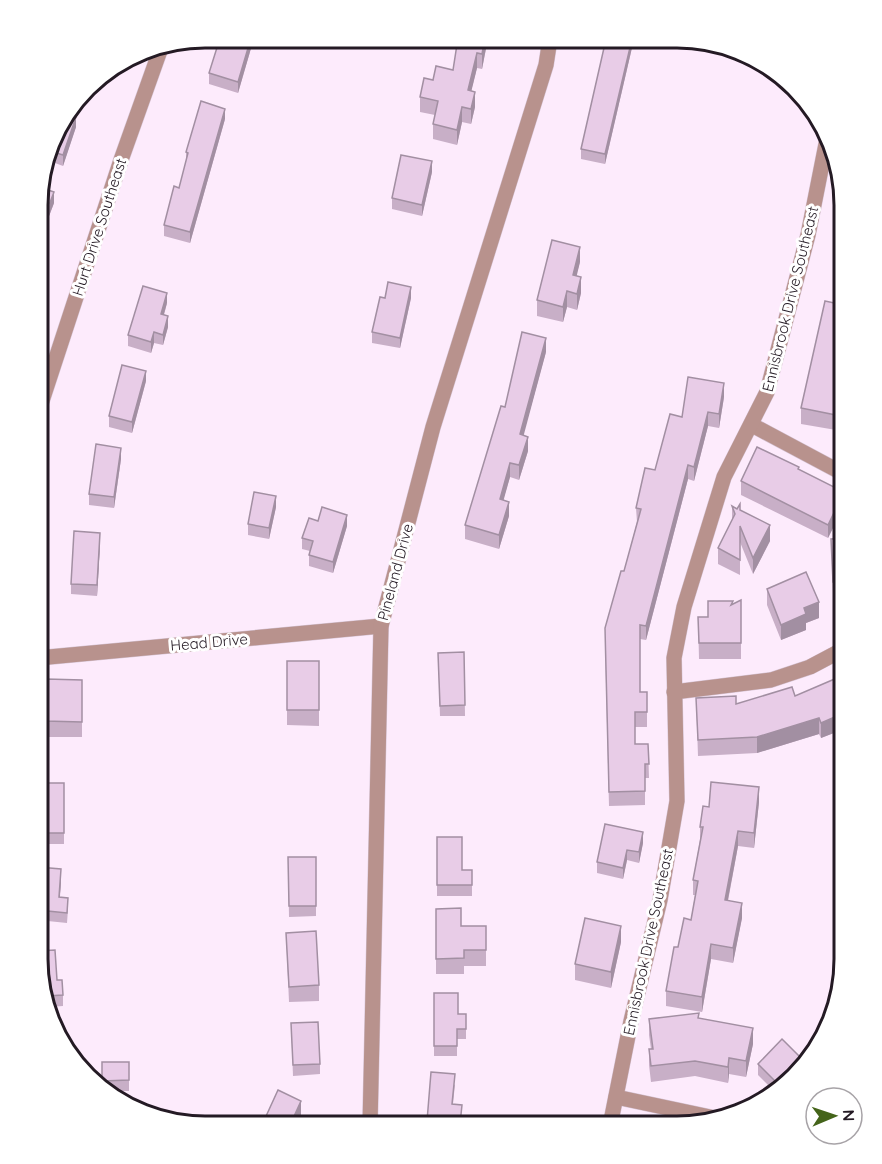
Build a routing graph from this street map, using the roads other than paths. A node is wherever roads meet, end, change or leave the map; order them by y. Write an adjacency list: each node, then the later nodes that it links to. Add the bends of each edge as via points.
1 (549, 48): 7 (street, Pineland Drive, via 433,427)
2 (158, 55): 4 (street, Hurt Drive Southeast)
3 (825, 152): 5 (street, Ennisbrook Drive Southeast, via 808,235 767,392)
4 (48, 383)
5 (752, 425): 6 (street); 10 (street, Ennisbrook Drive Southeast, via 724,477 684,607 674,658)
6 (834, 469)
7 (381, 626): 9 (street, Head Drive); 13 (street, Pineland Drive)
8 (834, 654): 10 (street, via 771,680)
9 (48, 657)
10 (674, 692): 11 (street, Ennisbrook Drive Southeast, via 677,801 660,900)
11 (616, 1097): 12 (street); 14 (street, Ennisbrook Drive Southeast)
12 (699, 1115)
13 (370, 1116)
14 (612, 1116)

